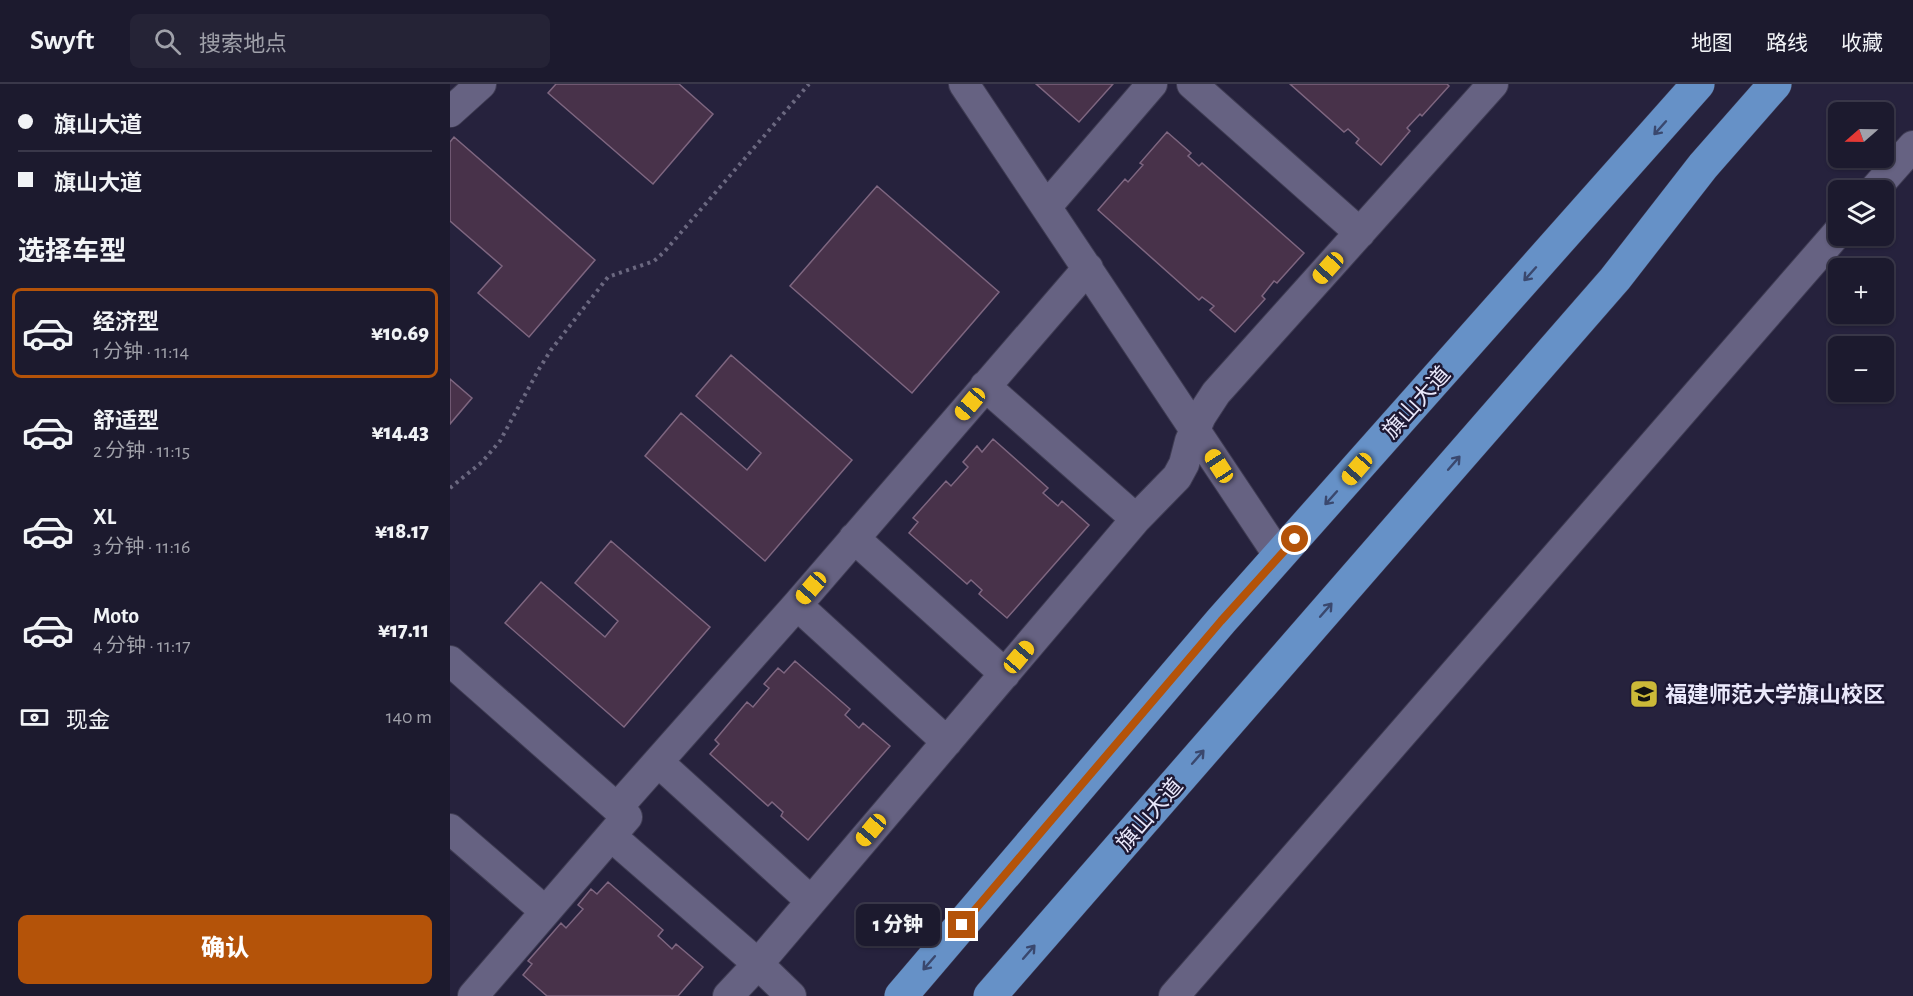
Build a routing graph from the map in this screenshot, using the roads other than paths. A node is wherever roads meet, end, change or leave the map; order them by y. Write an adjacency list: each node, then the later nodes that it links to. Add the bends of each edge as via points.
1 (481, 84): 8 (street)
2 (964, 84): 11 (street)
3 (1152, 84): 11 (street)
4 (1192, 84): 12 (street)
5 (1493, 84): 12 (street)
6 (1698, 84): 19 (highway, 旗山大道, one-way to 19)
7 (1775, 84): 34 (highway, 旗山大道, one-way to 7, via 1615,279 1703,166)
8 (450, 112)
9 (1913, 146): 10 (street)
10 (1883, 180)
11 (1047, 206): 14 (street)
12 (1360, 233): 16 (street, via 1216,393)
13 (1828, 244): 35 (street)
14 (1088, 268): 15 (street); 16 (street)
15 (985, 386): 17 (street); 18 (street)
16 (1195, 429): 17 (street, via 1177,477); 19 (street)
17 (1136, 519): 22 (street)
18 (854, 538): 20 (street); 22 (street)
19 (1279, 556): 33 (highway, 旗山大道, one-way to 33)
20 (797, 605): 23 (street); 24 (street)
21 (450, 661): 25 (street)
22 (1005, 674): 23 (street)
23 (947, 742): 27 (street)
24 (658, 762): 25 (street); 27 (street)
25 (614, 822): 28 (street); 29 (street)
26 (450, 829): 28 (street)
27 (811, 902): 29 (street)
28 (545, 911): 30 (street)
29 (758, 964): 31 (street); 32 (street)
30 (477, 995)
31 (728, 996)
32 (791, 996)
33 (901, 996)
34 (990, 996)
35 (1174, 996)

